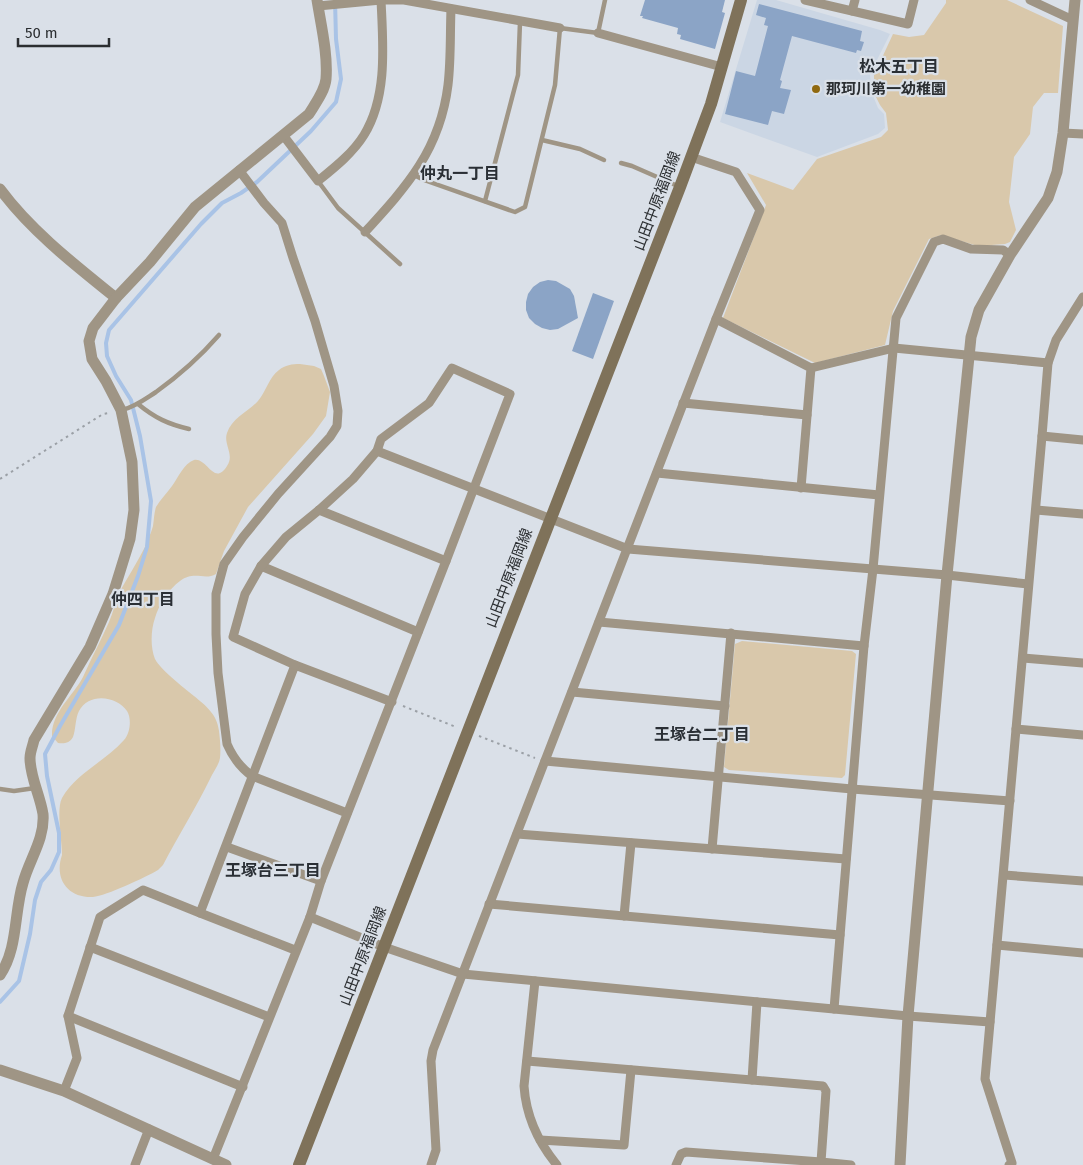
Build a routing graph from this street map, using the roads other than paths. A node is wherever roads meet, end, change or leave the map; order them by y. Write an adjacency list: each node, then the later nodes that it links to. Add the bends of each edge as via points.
1 (381, 0): 9 (street); 10 (street, via 404,0); 26 (street, via 382,67 374,116 363,137)
2 (605, 0): 15 (lane)
3 (741, 0): 16 (main road, 山田中原福岡線)
4 (806, 0): 11 (street)
5 (854, 0): 11 (street)
6 (914, 0): 11 (street, via 908,24)
7 (1030, 0): 12 (street)
8 (1075, 0): 12 (street)
9 (318, 3): 19 (street, via 326,80 309,114)
10 (451, 9): 13 (street); 25 (street, via 448,85 437,134)
11 (852, 11)
12 (1073, 20): 17 (street)
13 (520, 21): 14 (street); 29 (lane, via 518,75)
14 (560, 28): 15 (lane); 20 (lane, via 556,85)
15 (598, 33): 16 (street)
16 (722, 67): 21 (main road, 山田中原福岡線)
17 (1063, 133): 18 (street); 31 (street, via 1057,172 1048,198)
18 (1083, 134)
19 (283, 135): 24 (street); 26 (street)
20 (542, 140): 22 (lane, via 580,149); 29 (lane, via 525,207 515,212)
21 (691, 157): 27 (main road, 山田中原福岡線); 35 (street, via 736,172 760,210)
22 (604, 160)
23 (621, 164): 27 (lane)
24 (238, 170): 34 (street, via 195,207); 76 (street, via 282,223 316,321 338,411 337,426 330,437 278,494 224,564 216,594 218,673 227,744 242,768)
25 (414, 175): 29 (lane); 30 (street)
26 (318, 181): 30 (lane, via 338,208)
27 (680, 187): 56 (main road, 山田中原福岡線)
28 (0, 189): 34 (street, via 12,205 66,257)
29 (485, 201)
30 (365, 232): 32 (lane)
31 (1010, 255): 37 (street, via 1003,250 971,249 943,239 934,242 896,318); 38 (street, via 979,310)
32 (400, 264)
33 (1083, 297): 39 (street, via 1056,340)
34 (116, 298): 43 (street, via 92,328 89,341 92,359)
35 (716, 319): 40 (street); 41 (street)
36 (219, 335): 42 (lane, via 194,363)
37 (894, 348): 38 (street); 40 (street); 52 (street)
38 (968, 356): 39 (street); 61 (street)
39 (1048, 363): 46 (street)
40 (811, 368): 44 (street)
41 (683, 403): 44 (street); 49 (street)
42 (138, 404): 43 (lane); 45 (lane, via 152,416)
43 (121, 410): 79 (street, via 132,462 134,510 130,539 113,594 90,647 34,740 30,757)
44 (807, 415): 50 (street)
45 (189, 429)
46 (1042, 436): 47 (street); 54 (street)
47 (1083, 440)
48 (377, 451): 51 (street); 51 (street, via 381,439 429,403 452,368 510,394); 53 (street, via 353,479)
49 (657, 473): 50 (street); 57 (street)
50 (801, 488): 52 (street)
51 (474, 489): 56 (street); 58 (street)
52 (879, 495): 60 (street)
53 (319, 510): 58 (street); 59 (street, via 286,537)
54 (1036, 510): 55 (street); 62 (street)
55 (1083, 514)
56 (550, 520): 57 (street); 99 (main road, 山田中原福岡線)
57 (628, 549): 60 (street); 63 (street)
58 (446, 561): 64 (street)
59 (260, 566): 64 (street); 69 (street, via 246,594 233,637)
60 (873, 569): 61 (street); 66 (street)
61 (947, 575): 62 (street); 81 (street)
62 (1028, 584): 67 (street)
63 (599, 622): 65 (street); 70 (street)
64 (418, 632): 71 (street)
65 (731, 634): 66 (street); 72 (street)
66 (864, 646): 80 (street)
67 (1023, 658): 68 (street); 73 (street)
68 (1083, 663)
69 (295, 665): 71 (street); 76 (street)
70 (572, 692): 72 (street); 75 (street)
71 (392, 702): 83 (street)
72 (725, 706): 77 (street)
73 (1016, 729): 74 (street); 82 (street)
74 (1083, 735)
75 (545, 762): 77 (street); 84 (street)
76 (252, 776): 83 (street); 86 (street)
77 (719, 777): 80 (street); 87 (street)
78 (0, 788): 79 (lane, via 14,791)
79 (35, 788): 103 (street, via 43,814 41,837 22,884 17,926)
80 (852, 789): 81 (street); 88 (street)
81 (928, 794): 82 (street); 108 (street)
82 (1010, 801): 89 (street)
83 (348, 813): 90 (street)
84 (517, 834): 85 (street); 92 (street)
85 (631, 843): 87 (street); 95 (street)
86 (226, 847): 90 (street); 93 (street)
87 (712, 849): 88 (street)
88 (846, 859): 96 (street)
89 (1004, 875): 91 (street); 97 (street)
90 (321, 881): 94 (street)
91 (1083, 881)
92 (489, 904): 95 (street); 102 (street)
93 (200, 913): 98 (street, via 143,890 100,917); 100 (street)
94 (310, 916): 99 (street); 100 (street)
95 (624, 916): 96 (street)
96 (840, 934): 106 (street)
97 (997, 945): 101 (street); 110 (street)
98 (90, 947): 107 (street); 109 (street)
99 (384, 947): 102 (street); 124 (main road, 山田中原福岡線)
100 (295, 950): 109 (street)
101 (1083, 953)
102 (463, 974): 104 (street); 125 (street, via 430,1061 436,1150)
103 (0, 975)
104 (535, 981): 105 (street); 111 (street)
105 (757, 1002): 106 (street); 114 (street)
106 (834, 1009): 108 (street)
107 (68, 1016): 115 (street); 116 (street, via 77,1058)
108 (908, 1016): 110 (street); 129 (street)
109 (269, 1017): 115 (street)
110 (990, 1022): 130 (street, via 985,1079 1012,1163)
111 (527, 1061): 113 (street); 118 (street, via 525,1095 534,1131)
112 (0, 1070): 116 (street)
113 (631, 1070): 114 (street); 118 (street, via 624,1145)
114 (752, 1080): 121 (street, via 823,1086 826,1091)
115 (243, 1086): 119 (street)
116 (64, 1091): 117 (street)
117 (149, 1129): 119 (street); 122 (street)
118 (540, 1140): 126 (street)
119 (214, 1159): 123 (street)
120 (742, 1161): 121 (street); 127 (street, via 686,1152 681,1154)
121 (821, 1162): 128 (street)
122 (135, 1165)
123 (226, 1165)
124 (299, 1165)
125 (431, 1165)
126 (557, 1165)
127 (676, 1165)
128 (851, 1165)
129 (900, 1165)
130 (1009, 1165)

